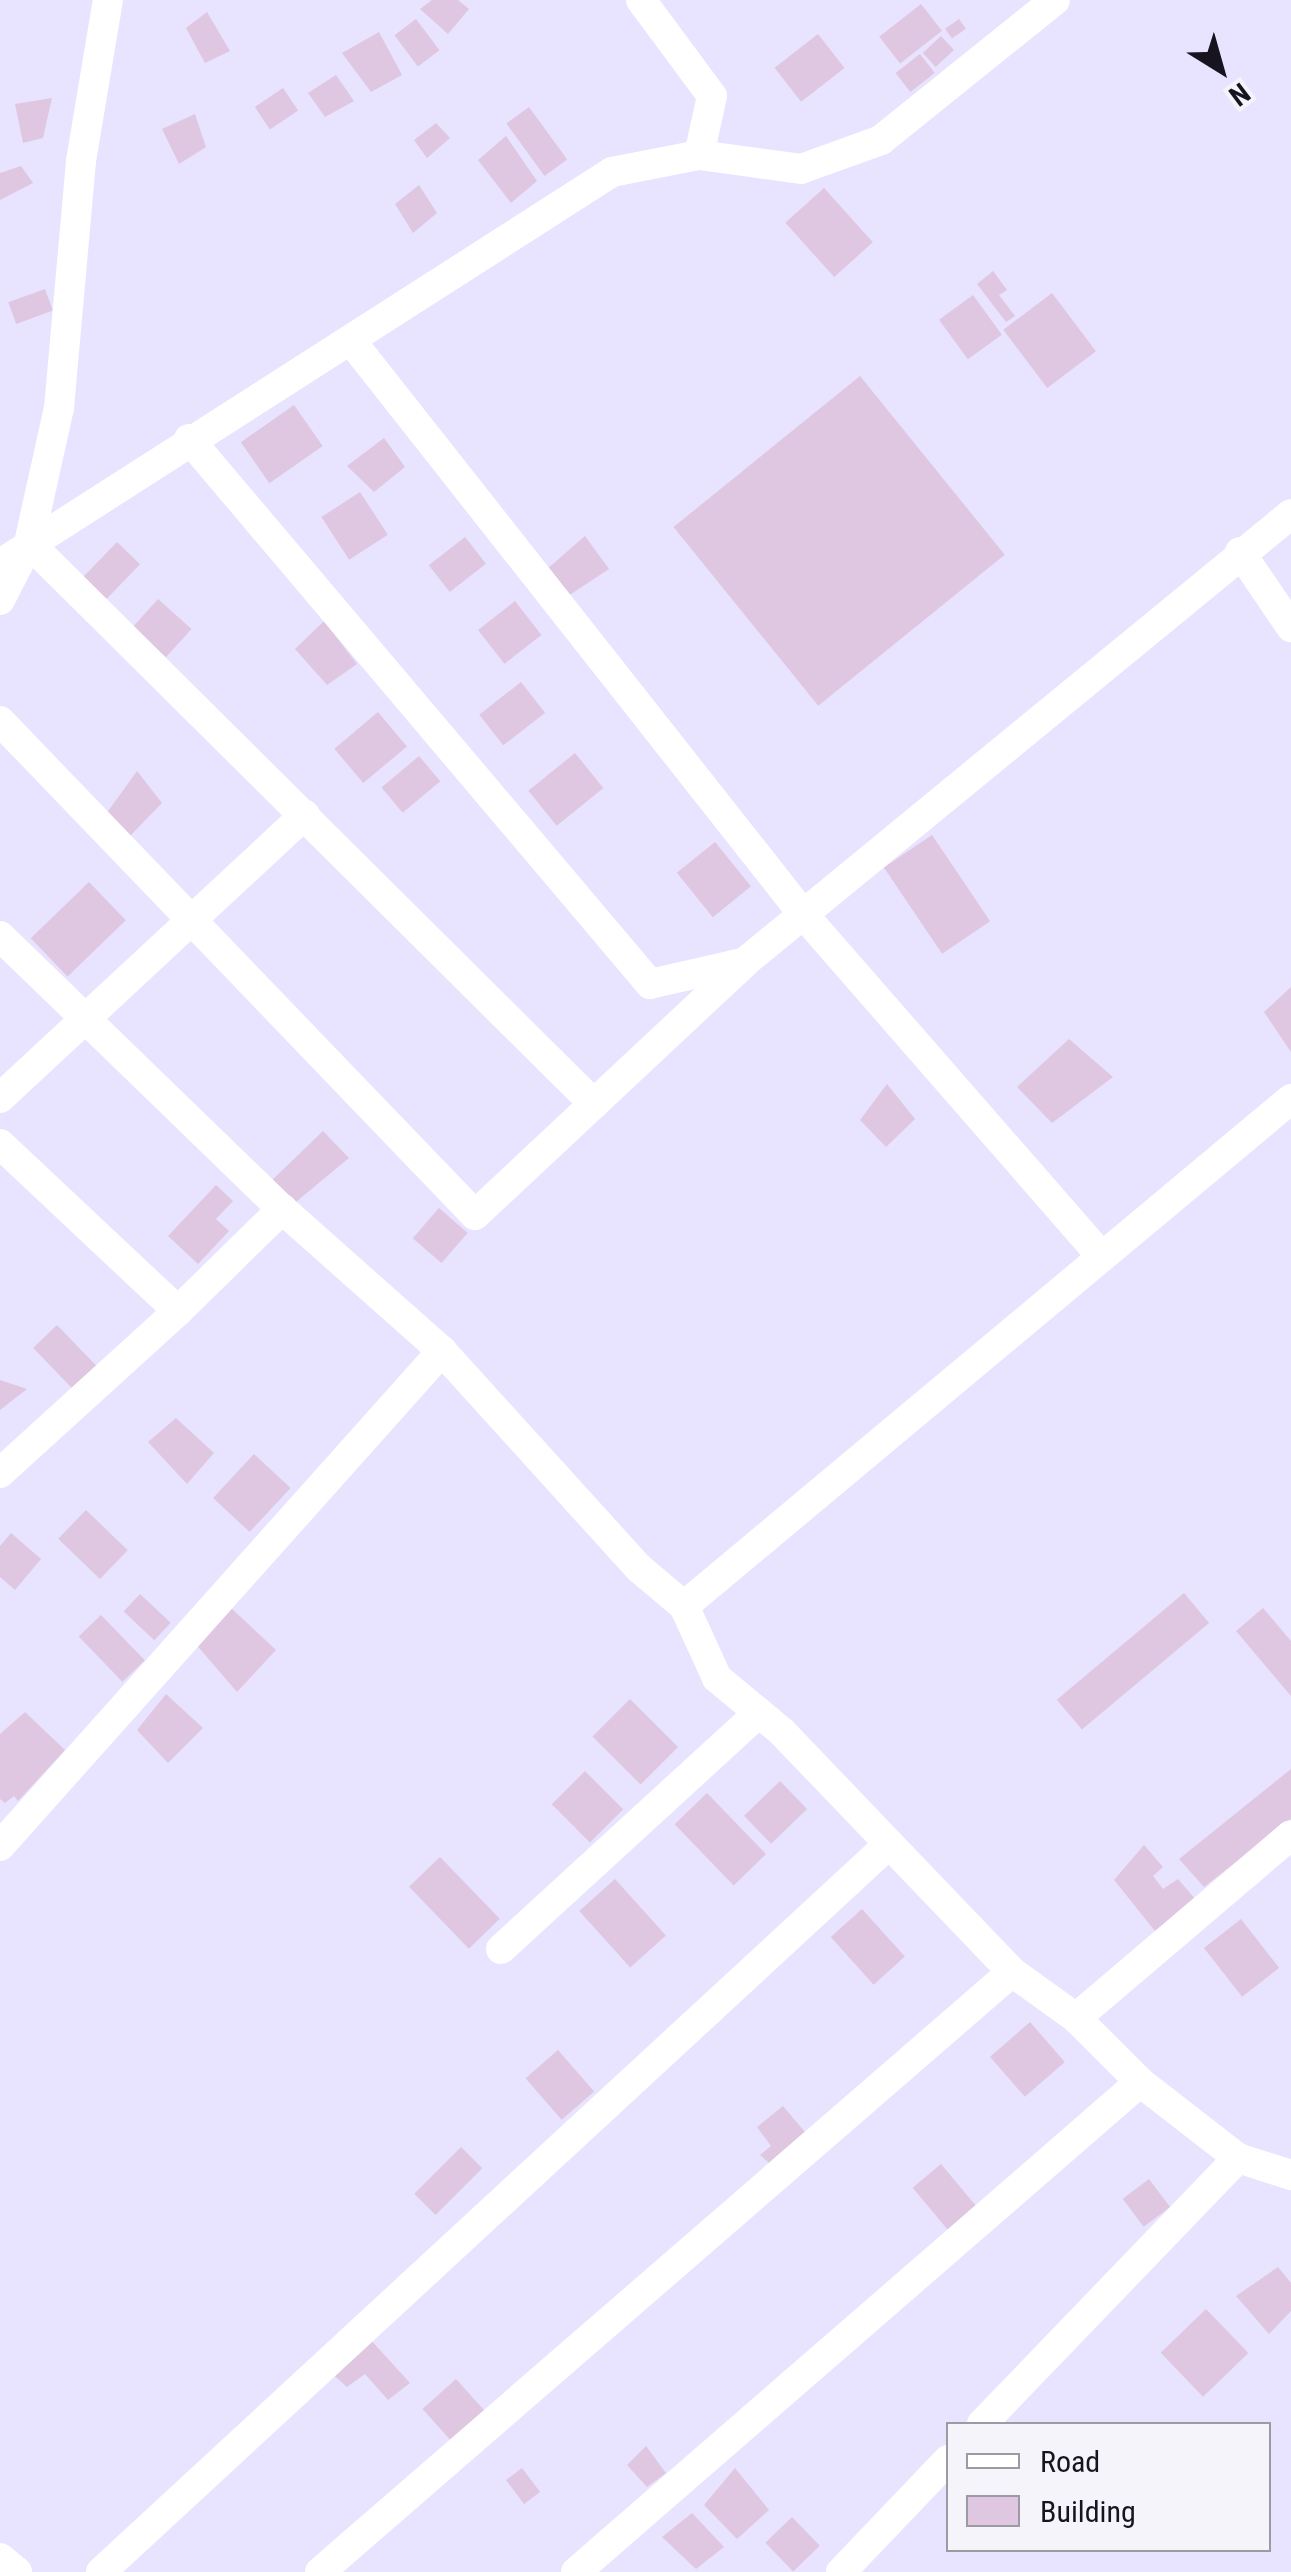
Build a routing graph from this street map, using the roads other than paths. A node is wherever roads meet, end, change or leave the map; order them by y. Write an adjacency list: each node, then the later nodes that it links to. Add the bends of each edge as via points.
1 (108, 0): 8 (street, via 82,161 59,408)
2 (640, 0): 4 (street, via 712,96)
3 (1055, 0): 4 (street, via 881,140 800,169)
4 (698, 155): 5 (street, via 612,172)
5 (352, 342): 6 (street); 15 (street)
6 (190, 440): 8 (street); 18 (street, via 650,984)
7 (1291, 514): 9 (street)
8 (29, 543): 10 (street); 11 (street); 14 (street)
9 (1240, 552): 12 (street); 15 (street)
10 (0, 564)
11 (0, 600)
12 (1291, 627)
13 (0, 721): 16 (street)
14 (305, 814): 16 (street); 22 (street)
15 (804, 914): 18 (street); 25 (street)
16 (190, 919): 19 (street); 22 (street, via 475,1215)
17 (0, 936): 19 (street)
18 (745, 962): 22 (street)
19 (85, 1020): 20 (street); 24 (street)
20 (0, 1098)
21 (1291, 1099): 25 (street)
22 (594, 1104)
23 (0, 1144): 26 (street)
24 (282, 1209): 26 (street); 27 (street)
25 (1102, 1256): 29 (street)
26 (178, 1312): 28 (street)
27 (442, 1351): 29 (street, via 640,1569); 33 (street)
28 (0, 1473)
29 (684, 1606): 30 (street, via 717,1678)
30 (759, 1712): 32 (street); 34 (street)
31 (1291, 1835): 36 (street)
32 (888, 1845): 35 (street); 44 (street)
33 (0, 1846)
34 (501, 1949)
35 (1012, 1972): 36 (street); 45 (street)
36 (1076, 2018): 37 (street)
37 (1140, 2082): 38 (street); 46 (street)
38 (1238, 2158): 39 (street); 40 (street)
39 (1291, 2175)
40 (984, 2422)
41 (946, 2462): 47 (street)
42 (0, 2558): 43 (street)
43 (17, 2572)
44 (101, 2572)
45 (320, 2572)
46 (576, 2572)
47 (841, 2572)

